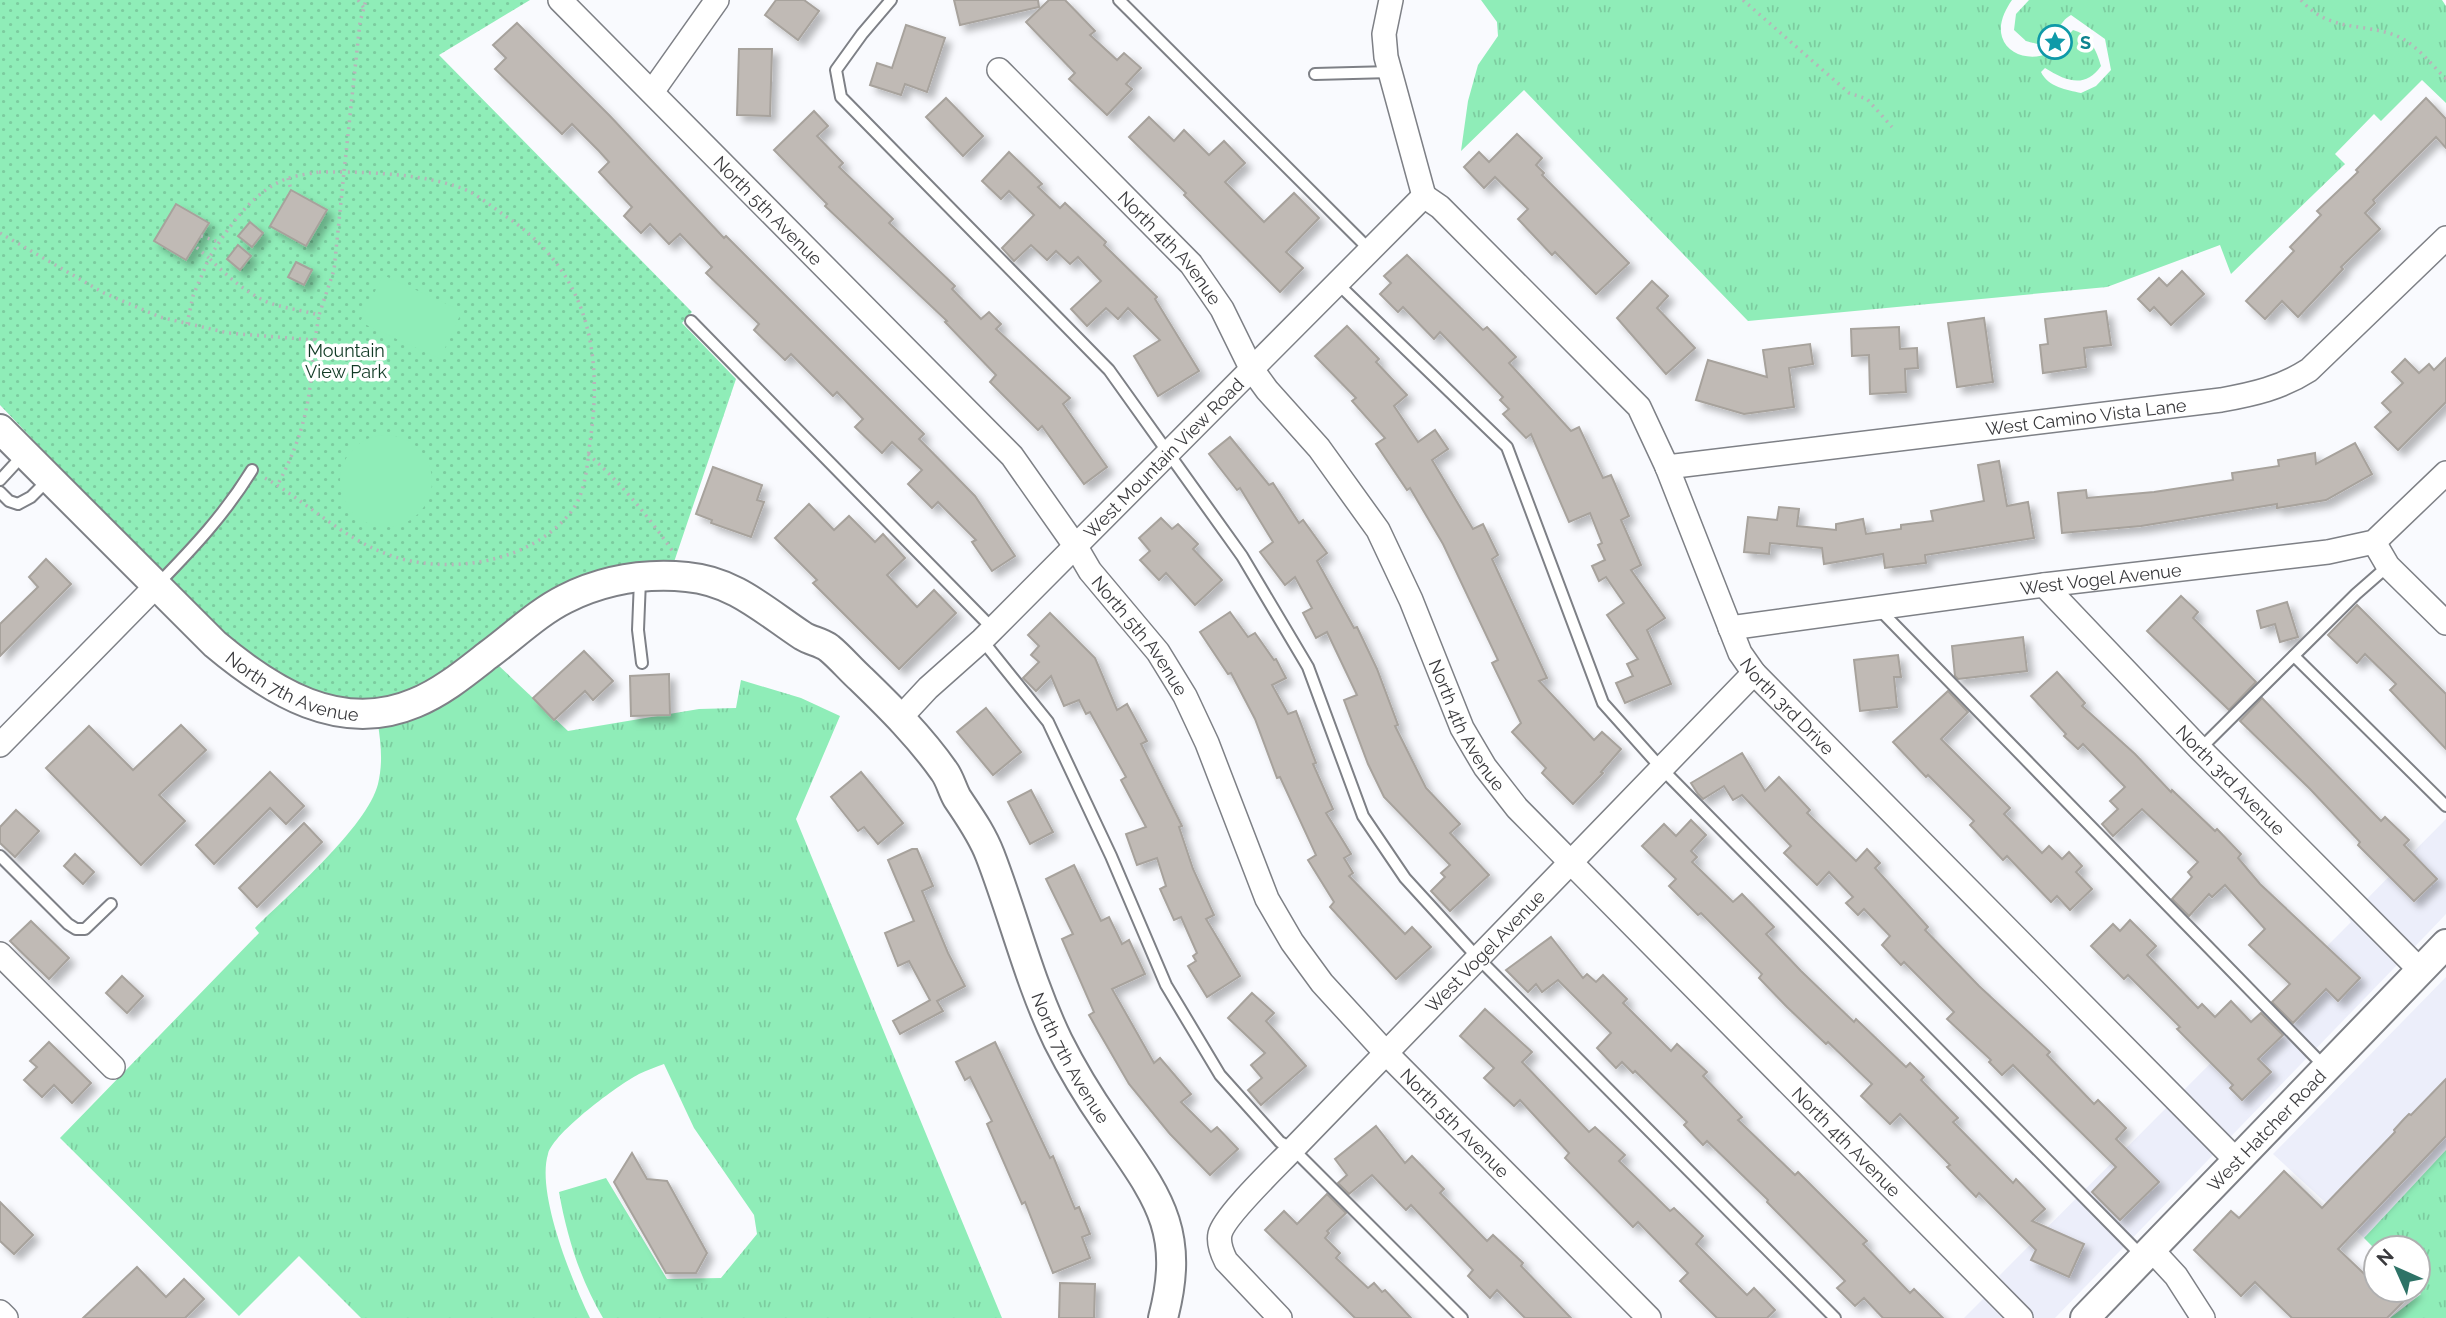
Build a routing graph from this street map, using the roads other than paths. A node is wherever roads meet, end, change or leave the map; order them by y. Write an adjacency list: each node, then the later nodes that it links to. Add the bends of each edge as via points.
1 (560, 0): 9 (street, North 5th Avenue)
2 (717, 0): 9 (street)
3 (891, 0): 18 (lane, via 836,70 841,97 1109,370)
4 (1119, 0): 12 (lane)
5 (1391, 0): 7 (street, via 1384,34)
6 (999, 70): 15 (street, North 4th Avenue, via 1191,264 1222,309)
7 (1391, 72): 8 (lane); 10 (street)
8 (1315, 74)
9 (652, 92): 26 (street, North 5th Avenue, via 1012,456)
10 (1424, 196): 12 (street, West Mountain View Road); 19 (street, North 3rd Drive, via 1639,407)
11 (2446, 238): 19 (street, West Camino Vista Lane, via 2309,370 2264,392)
12 (1370, 250): 13 (street, West Mountain View Road)
13 (1338, 283): 15 (street, West Mountain View Road); 41 (lane, via 1507,447 1603,703)
14 (691, 321): 34 (lane)
15 (1251, 368): 18 (street, West Mountain View Road); 44 (street, North 4th Avenue, via 1325,457 1377,530 1411,600 1462,728 1485,767)
16 (0, 429): 17 (street, North 7th Avenue)
17 (25, 454): 22 (street, North 7th Avenue); 23 (lane)
18 (1168, 454): 26 (street, West Mountain View Road); 48 (lane, via 1242,556 1308,667 1363,816 1405,878)
19 (1667, 467): 33 (street, North 3rd Drive)
20 (252, 470): 30 (lane, via 208,532)
21 (2446, 473): 25 (street)
22 (49, 479): 24 (lane, via 18,504); 30 (street, North 7th Avenue)
23 (0, 480)
24 (0, 492)
25 (2374, 542): 27 (street); 29 (street, West Vogel Avenue, via 2328,552)
26 (1076, 547): 34 (street, West Mountain View Road); 50 (street, North 5th Avenue, via 1090,571 1158,652 1185,696 1267,899 1292,942 1322,983)
27 (2388, 566): 32 (street); 35 (lane)
28 (640, 577): 30 (street, North 7th Avenue, via 600,584 564,599 441,690 413,704 368,714 328,711 260,679); 36 (lane); 38 (street, North 7th Avenue, via 685,576 736,590 807,639 814,658)
29 (2044, 585): 31 (street, West Vogel Avenue); 40 (street, North 3rd Avenue)
30 (156, 586): 39 (street)
31 (1878, 608): 33 (street, West Vogel Avenue); 52 (lane)
32 (2446, 623)
33 (1730, 628): 37 (street, North 3rd Drive)
34 (987, 635): 38 (street, West Mountain View Road, via 928,688); 53 (lane, via 1048,722 1166,985 1220,1074 1280,1142)
35 (2294, 656): 40 (lane); 42 (lane)
36 (642, 663)
37 (1754, 673): 41 (street, West Vogel Avenue); 54 (street, North 3rd Drive)
38 (897, 725): 58 (street, North 7th Avenue, via 936,785 954,794 968,812 988,849 1031,978 1059,1042 1159,1204 1172,1255 1171,1290)
39 (0, 745)
40 (2200, 749): 49 (street, North 3rd Avenue)
41 (1662, 769): 44 (street, West Vogel Avenue); 55 (lane)
42 (2446, 806)
43 (0, 856): 45 (lane, via 76,929 85,929)
44 (1570, 863): 48 (street, West Vogel Avenue); 63 (street, North 4th Avenue)
45 (111, 904)
46 (2446, 944): 49 (street, West Hatcher Road)
47 (0, 954): 51 (street)
48 (1478, 958): 50 (street, West Vogel Avenue); 62 (lane)
49 (2420, 970): 52 (street, West Hatcher Road)
50 (1386, 1053): 53 (street, West Vogel Avenue); 61 (street, North 5th Avenue)
51 (113, 1067)
52 (2326, 1068): 54 (street, West Hatcher Road)
53 (1293, 1149): 59 (street, West Vogel Avenue, via 1220,1234 1226,1261); 60 (lane)
54 (2237, 1161): 55 (street, West Hatcher Road)
55 (2148, 1253): 64 (street, West Hatcher Road); 65 (street, via 2176,1276)
56 (0, 1312): 57 (street)
57 (6, 1318)
58 (1163, 1318)
59 (1280, 1318)
60 (1462, 1318)
61 (1649, 1318)
62 (1835, 1318)
63 (2021, 1318)
64 (2085, 1318)
65 (2203, 1318)

